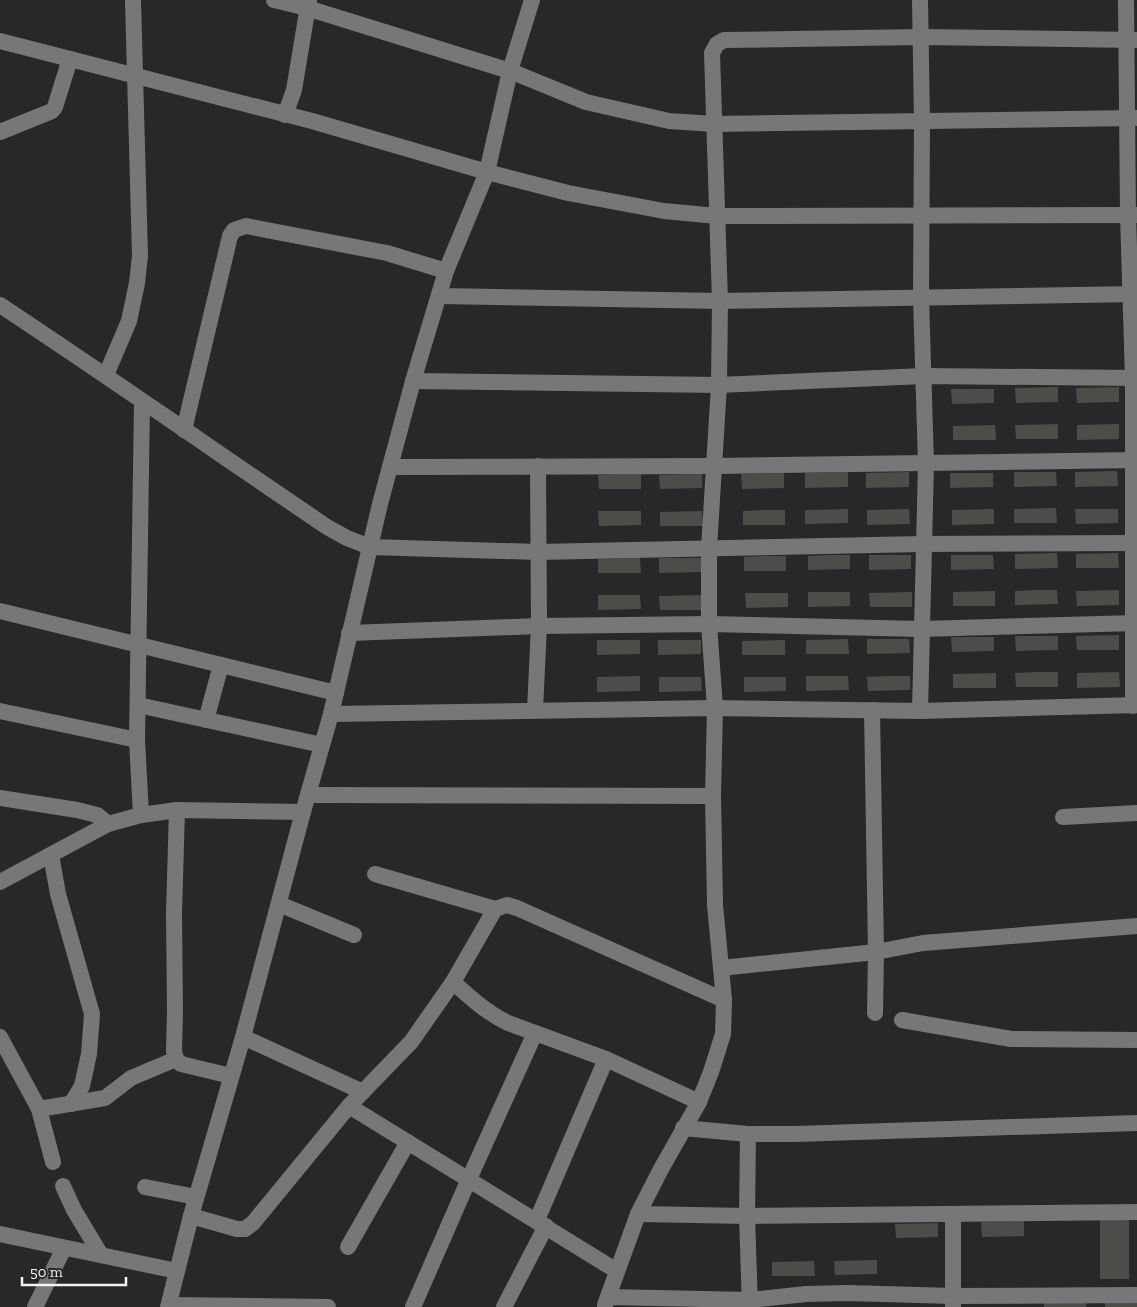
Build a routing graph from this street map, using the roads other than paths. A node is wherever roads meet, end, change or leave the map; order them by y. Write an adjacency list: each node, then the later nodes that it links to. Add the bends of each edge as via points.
1 (133, 0): 12 (street)
2 (274, 0): 6 (street)
3 (532, 0): 11 (street)
4 (920, 0): 7 (street)
5 (1126, 0): 8 (street)
6 (308, 4): 11 (street); 13 (street, via 294,90)
7 (921, 37): 8 (street); 15 (street); 16 (street, via 724,40 716,44 712,52)
8 (1132, 40): 14 (street)
9 (0, 41): 10 (street)
10 (70, 59): 12 (street); 17 (street, via 56,107)
11 (510, 71): 16 (street, via 586,102 669,121); 18 (street)
12 (135, 76): 13 (street); 28 (street, via 140,256 129,321)
13 (285, 115): 18 (street)
14 (1133, 118): 15 (street); 19 (street)
15 (922, 121): 16 (street); 21 (street)
16 (714, 124): 20 (street)
17 (0, 132)
18 (487, 172): 20 (street, via 578,195 664,211); 22 (street)
19 (1132, 215): 21 (street); 23 (street)
20 (717, 216): 21 (street); 26 (street)
21 (921, 216): 25 (street)
22 (446, 271): 24 (street); 34 (street, via 359,247 246,226 234,230)
23 (1133, 294): 25 (street); 30 (street)
24 (438, 296): 26 (street); 31 (street)
25 (921, 298): 26 (street); 29 (street)
26 (720, 301): 32 (street)
27 (0, 305): 28 (street)
28 (106, 375): 33 (street)
29 (924, 376): 30 (street); 32 (street); 36 (street)
30 (1135, 378): 35 (street)
31 (412, 381): 32 (street); 39 (street)
32 (719, 385): 38 (street)
33 (142, 402): 34 (street); 51 (street)
34 (184, 430): 42 (street, via 327,526)
35 (1135, 460): 36 (street); 41 (street)
36 (926, 464): 38 (street); 40 (street)
37 (538, 466): 38 (street); 39 (street); 44 (street)
38 (714, 466): 43 (street)
39 (390, 467): 42 (street)
40 (923, 544): 41 (street); 43 (street); 49 (street)
41 (1135, 544): 46 (street)
42 (370, 547): 44 (street); 50 (street)
43 (709, 548): 44 (street); 47 (street)
44 (538, 552): 48 (street)
45 (0, 611): 51 (street)
46 (1135, 623): 49 (street); 55 (street)
47 (709, 624): 48 (street); 49 (street); 56 (street)
48 (539, 626): 50 (street); 57 (street)
49 (921, 629): 60 (street)
50 (349, 633): 53 (street)
51 (139, 645): 52 (street); 54 (street)
52 (222, 665): 53 (street); 62 (street)
53 (336, 693): 61 (street)
54 (138, 705): 62 (street); 63 (street)
55 (1135, 706): 60 (street)
56 (715, 708): 57 (street); 58 (street); 66 (street)
57 (536, 710): 61 (street)
58 (872, 710): 60 (street); 81 (street)
59 (0, 711): 63 (street)
60 (920, 711)
61 (331, 714): 64 (street)
62 (206, 720): 64 (street)
63 (137, 740): 71 (street)
64 (322, 745): 65 (street)
65 (308, 795): 66 (street); 69 (street)
66 (713, 796): 82 (street, via 715,905)
67 (0, 798): 73 (street, via 77,810 97,816)
68 (177, 810): 69 (street); 71 (street); 91 (street, via 174,922)
69 (303, 812): 77 (street)
70 (1137, 813): 72 (street)
71 (141, 815): 73 (street)
72 (1063, 817)
73 (108, 824): 74 (street)
74 (51, 855): 76 (street); 96 (street, via 58,894 92,1014 89,1054 82,1086)
75 (374, 874): 78 (street)
76 (0, 882)
77 (279, 904): 80 (street); 89 (street)
78 (496, 909): 83 (street); 84 (street, via 507,905 518,908)
79 (1137, 926): 81 (street, via 923,943)
80 (354, 935)
81 (876, 952): 82 (street); 85 (street)
82 (721, 968): 84 (street)
83 (453, 982): 87 (street, via 493,1016); 94 (street, via 411,1042)
84 (724, 1000): 95 (street, via 723,1034)
85 (875, 1013)
86 (902, 1020): 90 (street, via 1011,1039)
87 (535, 1033): 92 (street); 104 (street)
88 (0, 1037): 98 (street)
89 (243, 1037): 93 (street); 94 (street)
90 (1137, 1040)
91 (176, 1059): 93 (street, via 180,1064); 96 (street, via 131,1078 105,1098)
92 (606, 1059): 95 (street); 113 (street)
93 (232, 1076): 107 (street)
94 (363, 1092): 97 (street)
95 (699, 1102): 100 (street)
96 (71, 1104): 98 (street)
97 (349, 1106): 102 (street); 111 (street, via 245,1229)
98 (39, 1110): 103 (street)
99 (1137, 1123): 101 (street)
100 (683, 1128): 101 (street); 109 (street)
101 (748, 1134): 112 (street)
102 (408, 1142): 104 (street); 115 (street)
103 (53, 1162)
104 (468, 1179): 113 (street); 127 (street)
105 (63, 1186): 117 (street)
106 (145, 1187): 107 (street)
107 (196, 1197): 111 (street)
108 (1137, 1212): 110 (street)
109 (638, 1214): 112 (street); 119 (street)
110 (953, 1215): 112 (street); 122 (street)
111 (191, 1216): 118 (street)
112 (747, 1216): 123 (street)
113 (541, 1223): 119 (street); 128 (street)
114 (0, 1234): 116 (street)
115 (348, 1247)
116 (64, 1248): 117 (street); 125 (street)
117 (101, 1255): 118 (street)
118 (177, 1271): 124 (street)
119 (617, 1271): 121 (street)
120 (1137, 1295): 122 (street)
121 (606, 1302): 123 (street)
122 (953, 1302): 123 (street, via 847,1293 806,1294)
123 (750, 1303)
124 (169, 1306): 126 (street)
125 (34, 1307)
126 (328, 1307)
127 (413, 1307)
128 (504, 1307)

